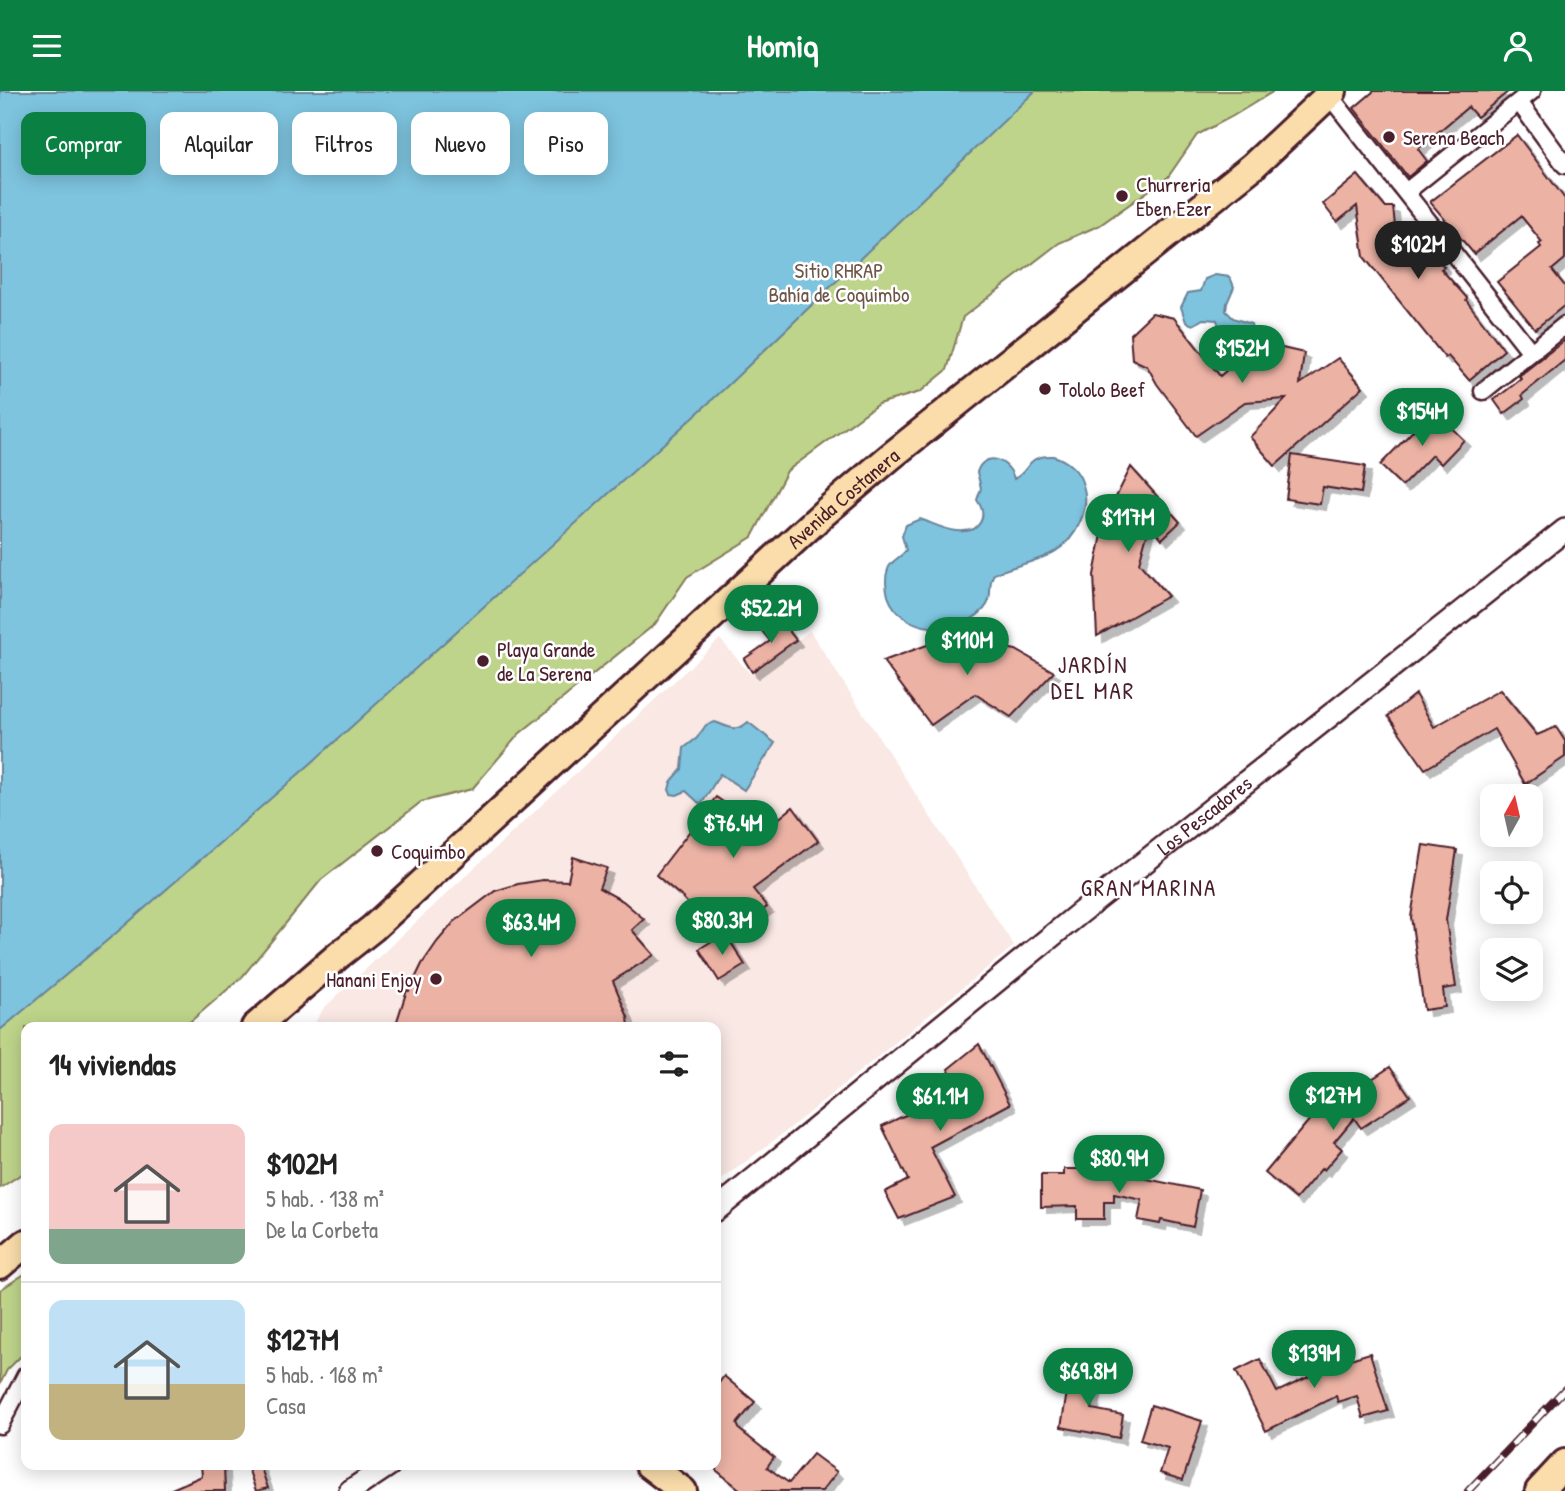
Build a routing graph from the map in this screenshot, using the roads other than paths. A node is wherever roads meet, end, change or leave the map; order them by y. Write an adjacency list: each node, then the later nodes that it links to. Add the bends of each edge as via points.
1 (1532, 91): 3 (street)
2 (1331, 93): 5 (street); 10 (main road, Avenida Costanera, via 1253,166 824,513)
3 (1518, 102): 4 (street); 5 (street)
4 (1565, 165)
5 (1406, 192): 7 (street)
6 (1565, 325): 7 (street)
7 (1531, 352): 8 (street)
8 (1483, 391)
9 (1565, 530): 13 (street, Los Pescadores, via 1080,913)
10 (373, 928): 11 (main road, Avenida Costanera); 12 (main road, Avenida Costanera, via 332,979)
11 (261, 1022)
12 (283, 1022)
13 (721, 1206)
14 (21, 1247): 15 (main road)
15 (0, 1265)
16 (21, 1385): 17 (street)
17 (0, 1425)
18 (1565, 1462): 23 (main road)
19 (381, 1470): 21 (street)
20 (656, 1470): 22 (main road)
21 (349, 1491)
22 (683, 1491)
23 (1539, 1491)

